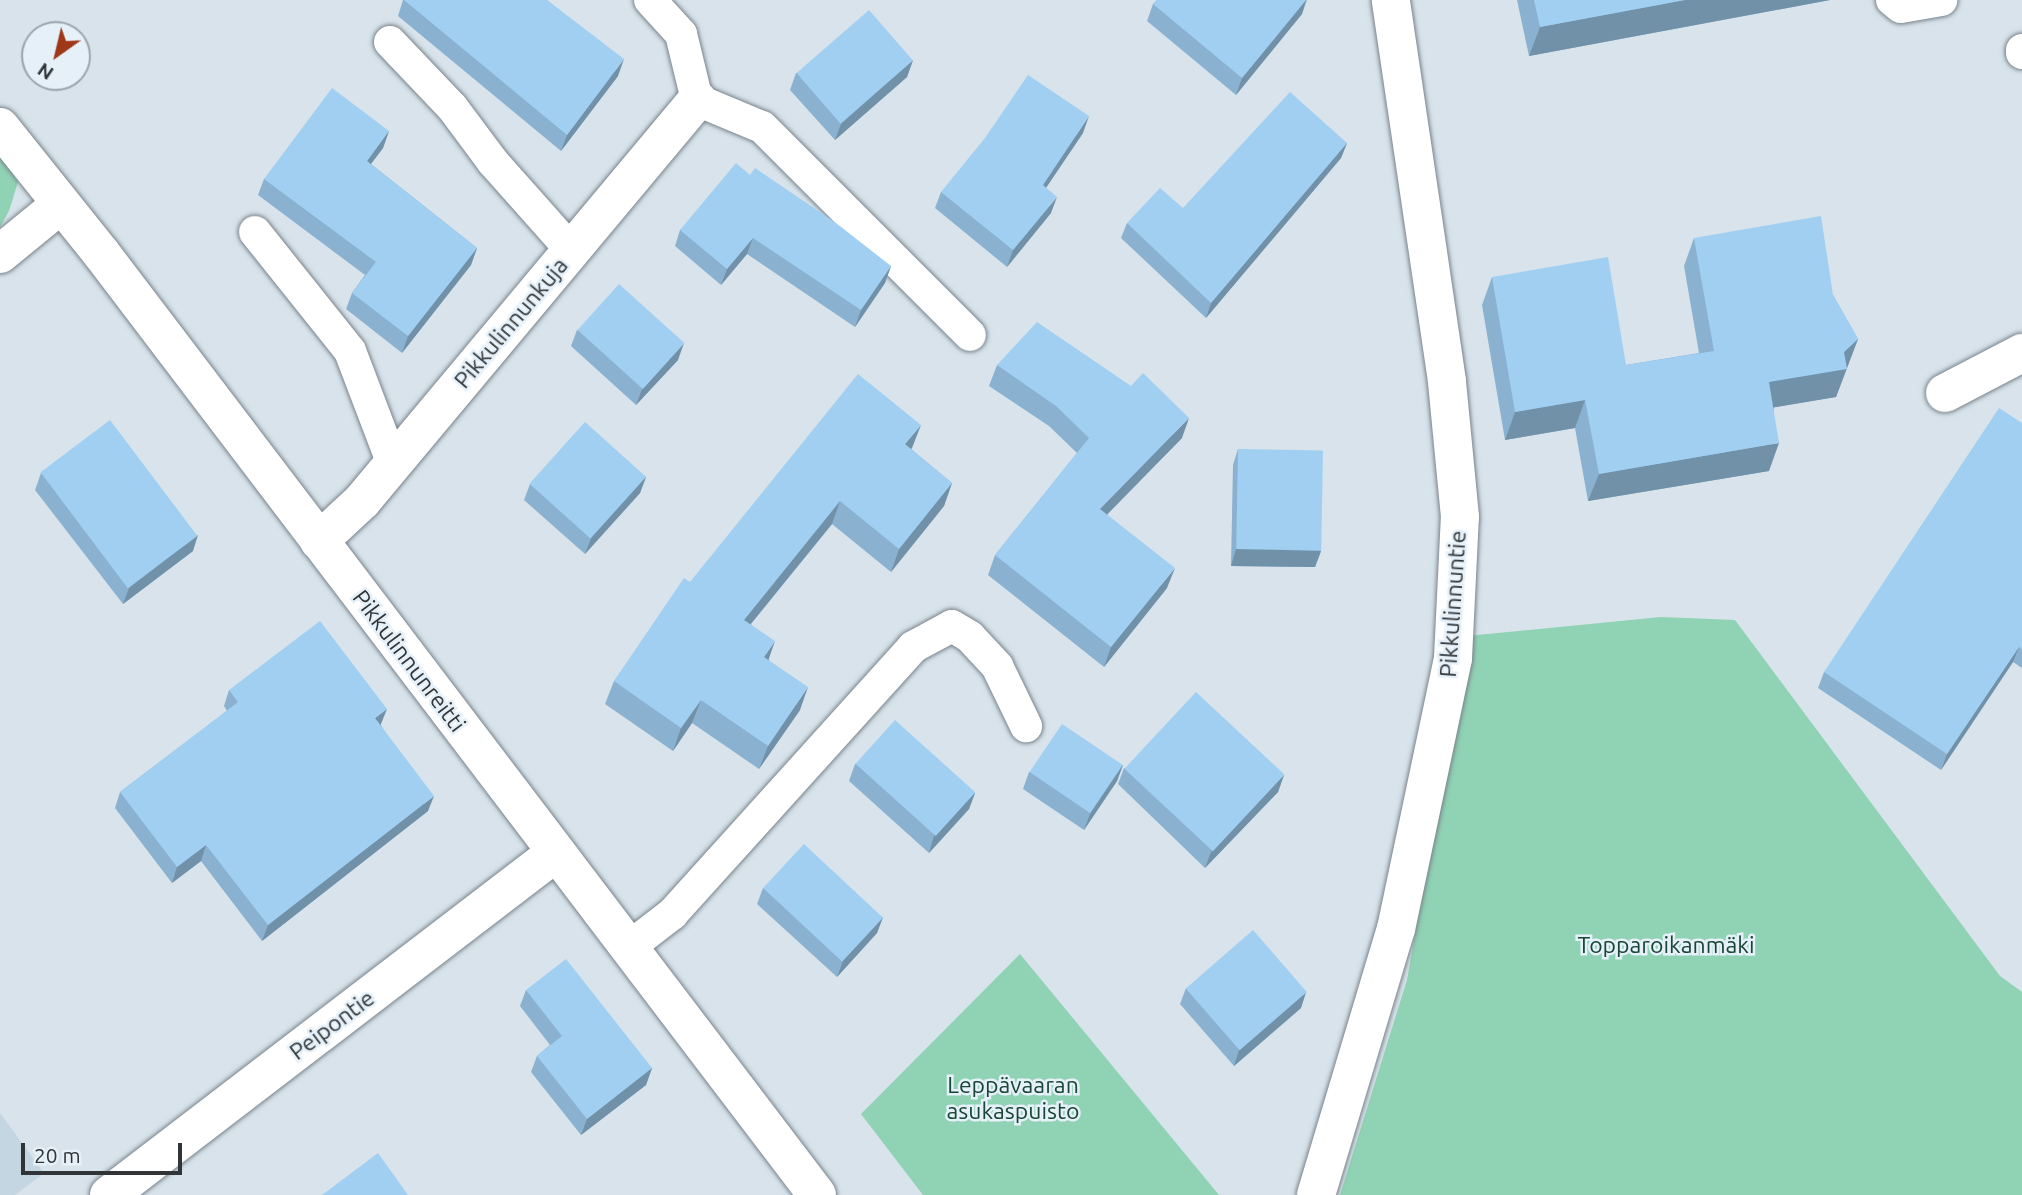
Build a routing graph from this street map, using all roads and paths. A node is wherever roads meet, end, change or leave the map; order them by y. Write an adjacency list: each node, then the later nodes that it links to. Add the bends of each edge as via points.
1 (650, 0): 6 (lane, via 681,34)
2 (1391, 0): 22 (street, Pikkulinnuntie, via 1447,381 1460,517 1453,658 1396,929)
3 (1892, 0): 4 (lane, via 1901,7)
4 (1941, 0)
5 (390, 42): 10 (lane, via 452,107 493,162)
6 (697, 100): 10 (street, Pikkulinnunkuja); 12 (lane, via 762,127)
7 (0, 127): 8 (street, Pikkulinnunreitti)
8 (61, 204): 11 (street); 16 (street, Pikkulinnunreitti)
9 (255, 232): 15 (lane, via 349,351)
10 (572, 250): 15 (street, Pikkulinnunkuja)
11 (0, 254)
12 (970, 335)
13 (2022, 353): 14 (street)
14 (1945, 393)
15 (393, 464): 16 (street, Pikkulinnunkuja)
16 (319, 541): 18 (street, Pikkulinnunreitti)
17 (1026, 726): 19 (lane, via 997,666 970,637 952,626 913,648 672,914)
18 (554, 854): 19 (street, Pikkulinnunreitti); 20 (street, Peipontie)
19 (628, 948): 21 (street, Pikkulinnunreitti)
20 (110, 1195)
21 (817, 1195)
22 (1316, 1195)

